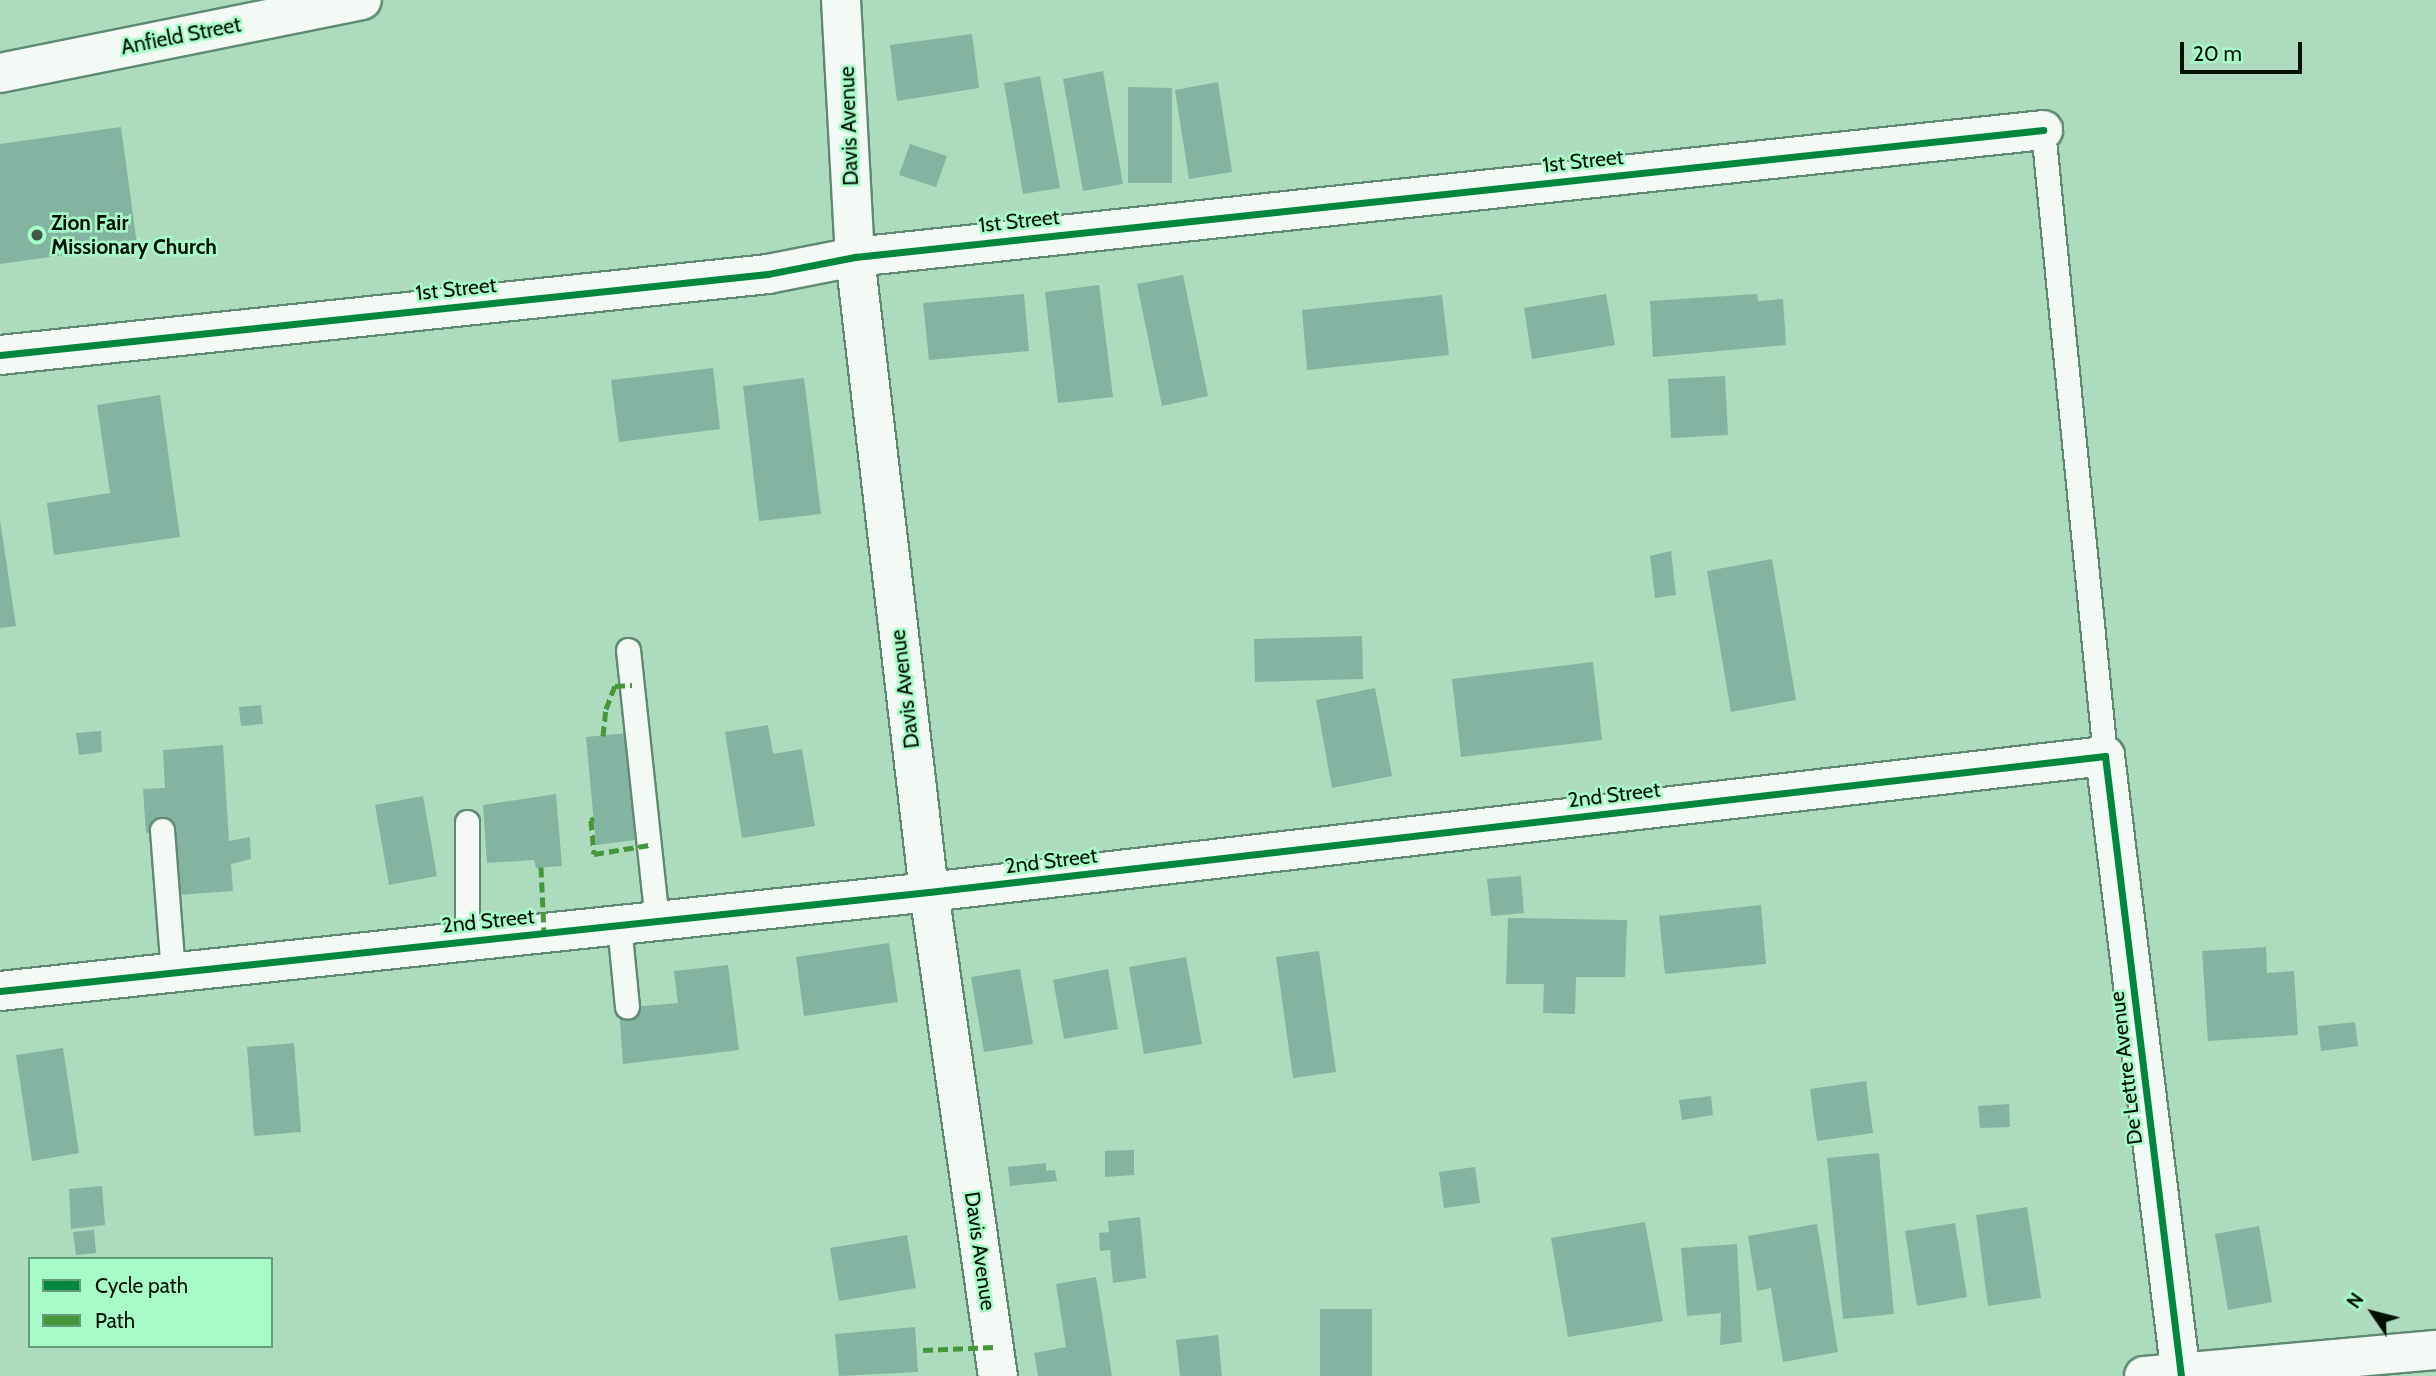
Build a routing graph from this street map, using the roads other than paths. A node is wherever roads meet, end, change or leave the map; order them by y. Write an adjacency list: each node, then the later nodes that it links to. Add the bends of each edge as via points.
1 (362, 0): 3 (street, Anfield Street)
2 (841, 0): 5 (street, Davis Avenue)
3 (0, 73)
4 (2043, 130): 5 (street, 1st Street); 8 (lane)
5 (855, 257): 6 (street, 1st Street, via 768,274); 11 (street, Davis Avenue)
6 (0, 355)
7 (628, 650): 12 (lane)
8 (2105, 755): 11 (street, 2nd Street); 19 (street, De Lettre Avenue)
9 (467, 822): 14 (lane)
10 (162, 830): 15 (lane)
11 (929, 892): 12 (street, 2nd Street); 20 (street, Davis Avenue)
12 (657, 921): 13 (street, 2nd Street)
13 (619, 925): 14 (street, 2nd Street); 17 (lane)
14 (467, 941): 15 (street, 2nd Street)
15 (173, 972): 16 (street, 2nd Street)
16 (0, 990)
17 (627, 1007)
18 (2436, 1350): 19 (street)
19 (2169, 1375)
20 (998, 1376)

